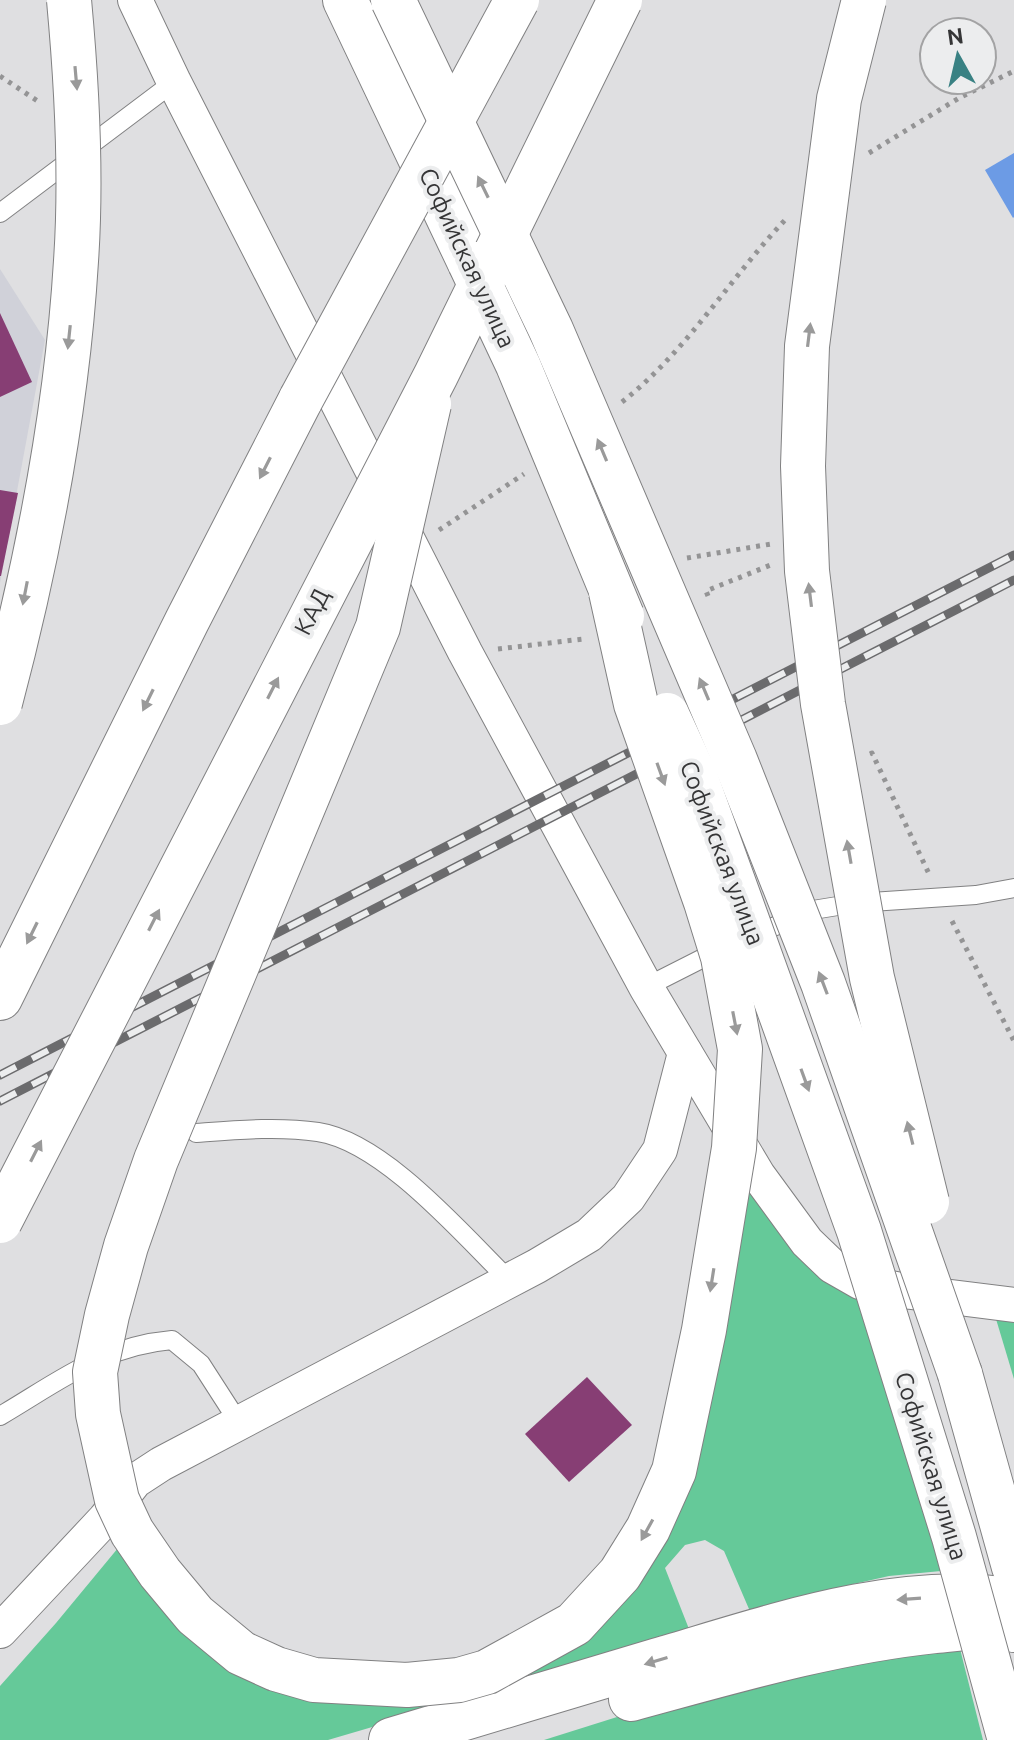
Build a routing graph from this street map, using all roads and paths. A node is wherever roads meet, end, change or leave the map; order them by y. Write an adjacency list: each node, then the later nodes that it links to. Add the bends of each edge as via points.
1 (69, 0): 20 (main road, one-way to 20, bridge, via 78,101 77,259 63,399)
2 (135, 0): 9 (street)
3 (345, 0): 18 (main road, Софийская улица, bridge, via 518,365)
4 (393, 0): 32 (main road, Софийская улица, one-way to 4, bridge, via 823,983 735,760 551,330)
5 (517, 0): 25 (main road, one-way to 25, bridge, via 301,399)
6 (620, 0): 13 (main road, КАД, bridge)
7 (864, 0): 32 (main road, one-way to 7, bridge, via 943,1269 872,978 823,704 807,571 807,346 839,99)
8 (1014, 71): 10 (path, via 959,98)
9 (174, 82): 11 (lane); 16 (street)
10 (860, 161)
11 (0, 213)
12 (788, 217): 14 (path, via 684,341)
13 (436, 375): 18 (main road, one-way to 13, bridge, via 636,704 723,957 740,1049 734,1148 674,1471 620,1574 574,1624 487,1672 407,1685 314,1680 276,1669 241,1653 195,1615 132,1532 117,1500 98,1414 95,1372 126,1246 156,1160 378,627); 29 (main road, КАД, one-way to 13, bridge)
14 (613, 409)
15 (534, 467): 16 (path)
16 (411, 548): 24 (street)
17 (786, 558): 19 (path, via 706,591)
18 (611, 592): 41 (main road, Софийская улица, one-way to 41, bridge, via 695,776 859,1231 954,1537)
19 (712, 605)
20 (0, 703)
21 (865, 757): 23 (path, via 872,753)
22 (1014, 888): 23 (lane)
23 (940, 897): 24 (lane, via 813,910); 26 (path)
24 (646, 987): 27 (street)
25 (0, 998)
26 (1014, 1041)
27 (685, 1053): 30 (street, via 660,1150 628,1198 589,1235); 31 (street, via 758,1175 807,1242 832,1266 860,1282)
28 (196, 1133): 30 (lane, via 321,1132 364,1148 425,1198)
29 (0, 1221)
30 (510, 1281): 34 (street)
31 (1014, 1305)
32 (960, 1374): 35 (main road, Софийская улица)
33 (0, 1416): 34 (lane, via 77,1367 125,1349 172,1340 201,1364)
34 (239, 1423): 38 (street, via 135,1481)
35 (1014, 1567)
36 (1014, 1601): 39 (main road, one-way to 39, via 982,1595 897,1600 798,1620)
37 (1014, 1630): 40 (main road, via 896,1635 797,1654)
38 (0, 1631)
39 (391, 1740)
40 (498, 1740)
41 (1010, 1740)

